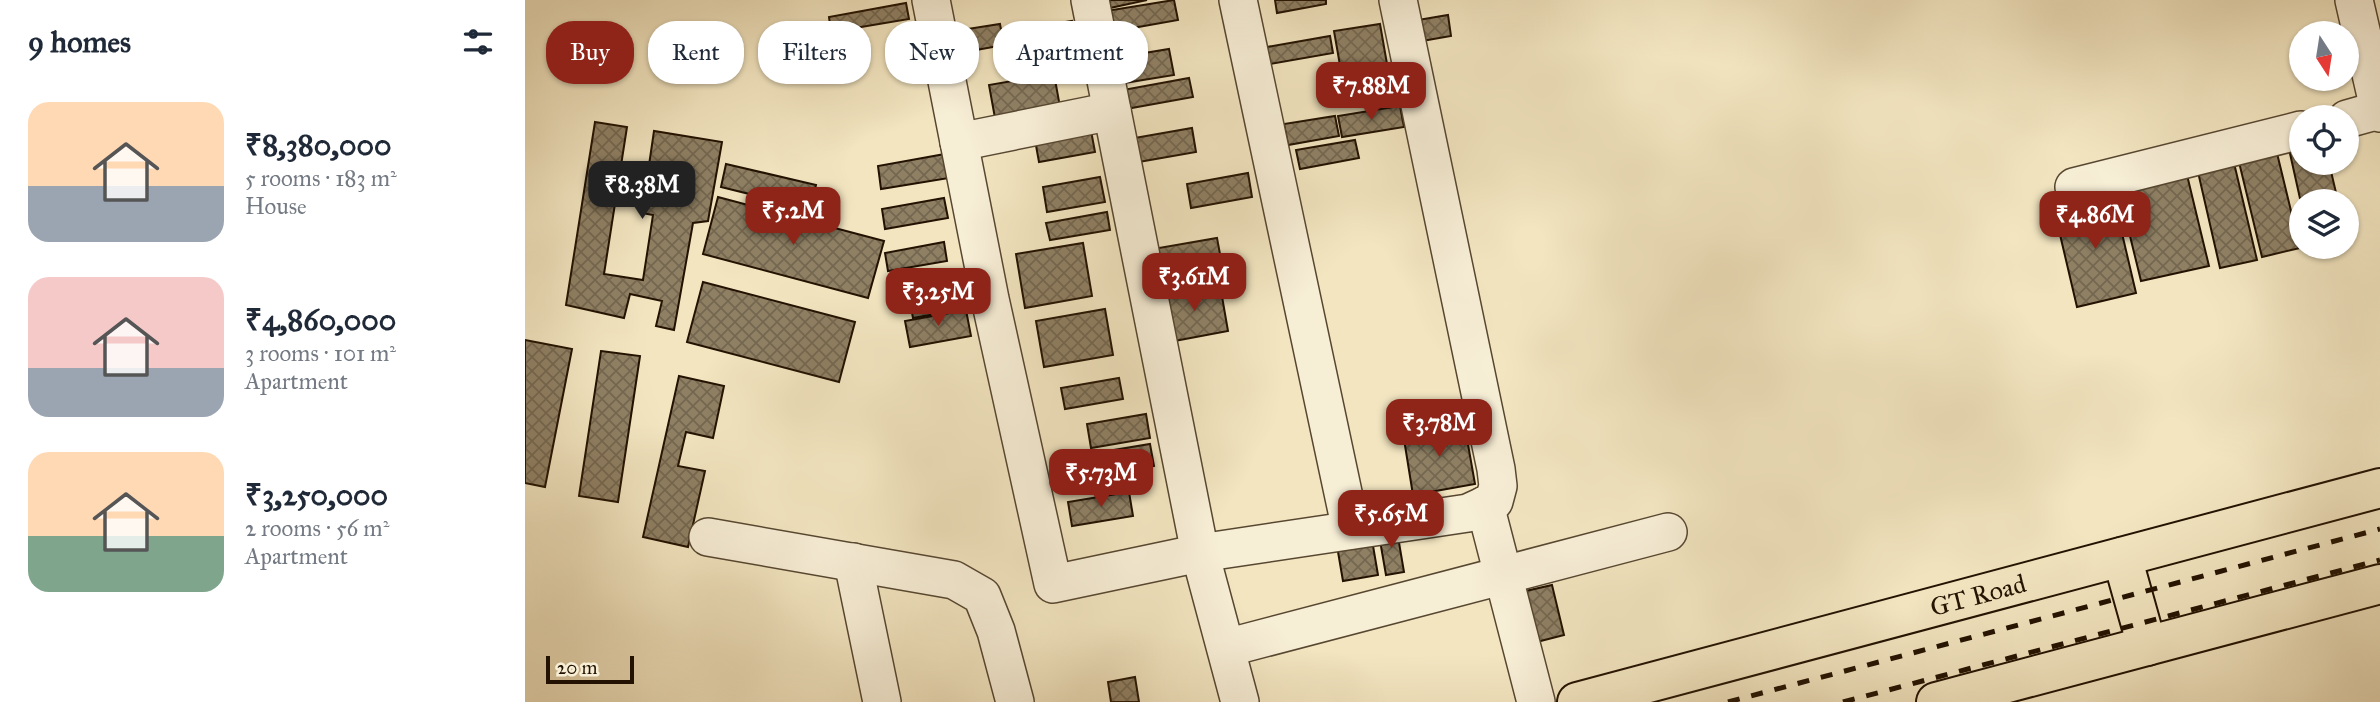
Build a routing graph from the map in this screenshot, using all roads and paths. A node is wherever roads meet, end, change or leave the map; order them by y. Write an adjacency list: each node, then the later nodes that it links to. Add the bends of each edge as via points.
1 (931, 0): 10 (street)
2 (1090, 0): 6 (street)
3 (1238, 0): 14 (street)
4 (1398, 0): 13 (street, via 1496,469 1494,501)
5 (2354, 0): 7 (street)
6 (1112, 111): 10 (street); 17 (street)
7 (2380, 112): 8 (street)
8 (2359, 116)
9 (2289, 133): 11 (street)
10 (959, 142): 17 (street, via 1053,583)
11 (2074, 187)
12 (2380, 488): 18 (highway, GT Road)
13 (1485, 505): 14 (street, via 1468,513); 20 (street)
14 (1351, 530): 17 (street)
15 (1668, 532): 20 (street)
16 (708, 537): 19 (street)
17 (1200, 553): 23 (street)
18 (2122, 557): 22 (highway); 28 (highway, GT Road)
19 (853, 562): 24 (street); 25 (street, via 954,580 982,596)
20 (1503, 573): 23 (street); 27 (street)
21 (2380, 584): 22 (highway)
22 (2147, 646): 29 (highway)
23 (1226, 648): 26 (street)
24 (882, 702)
25 (1015, 702)
26 (1240, 702)
27 (1536, 702)
28 (1577, 702)
29 (1936, 702)

